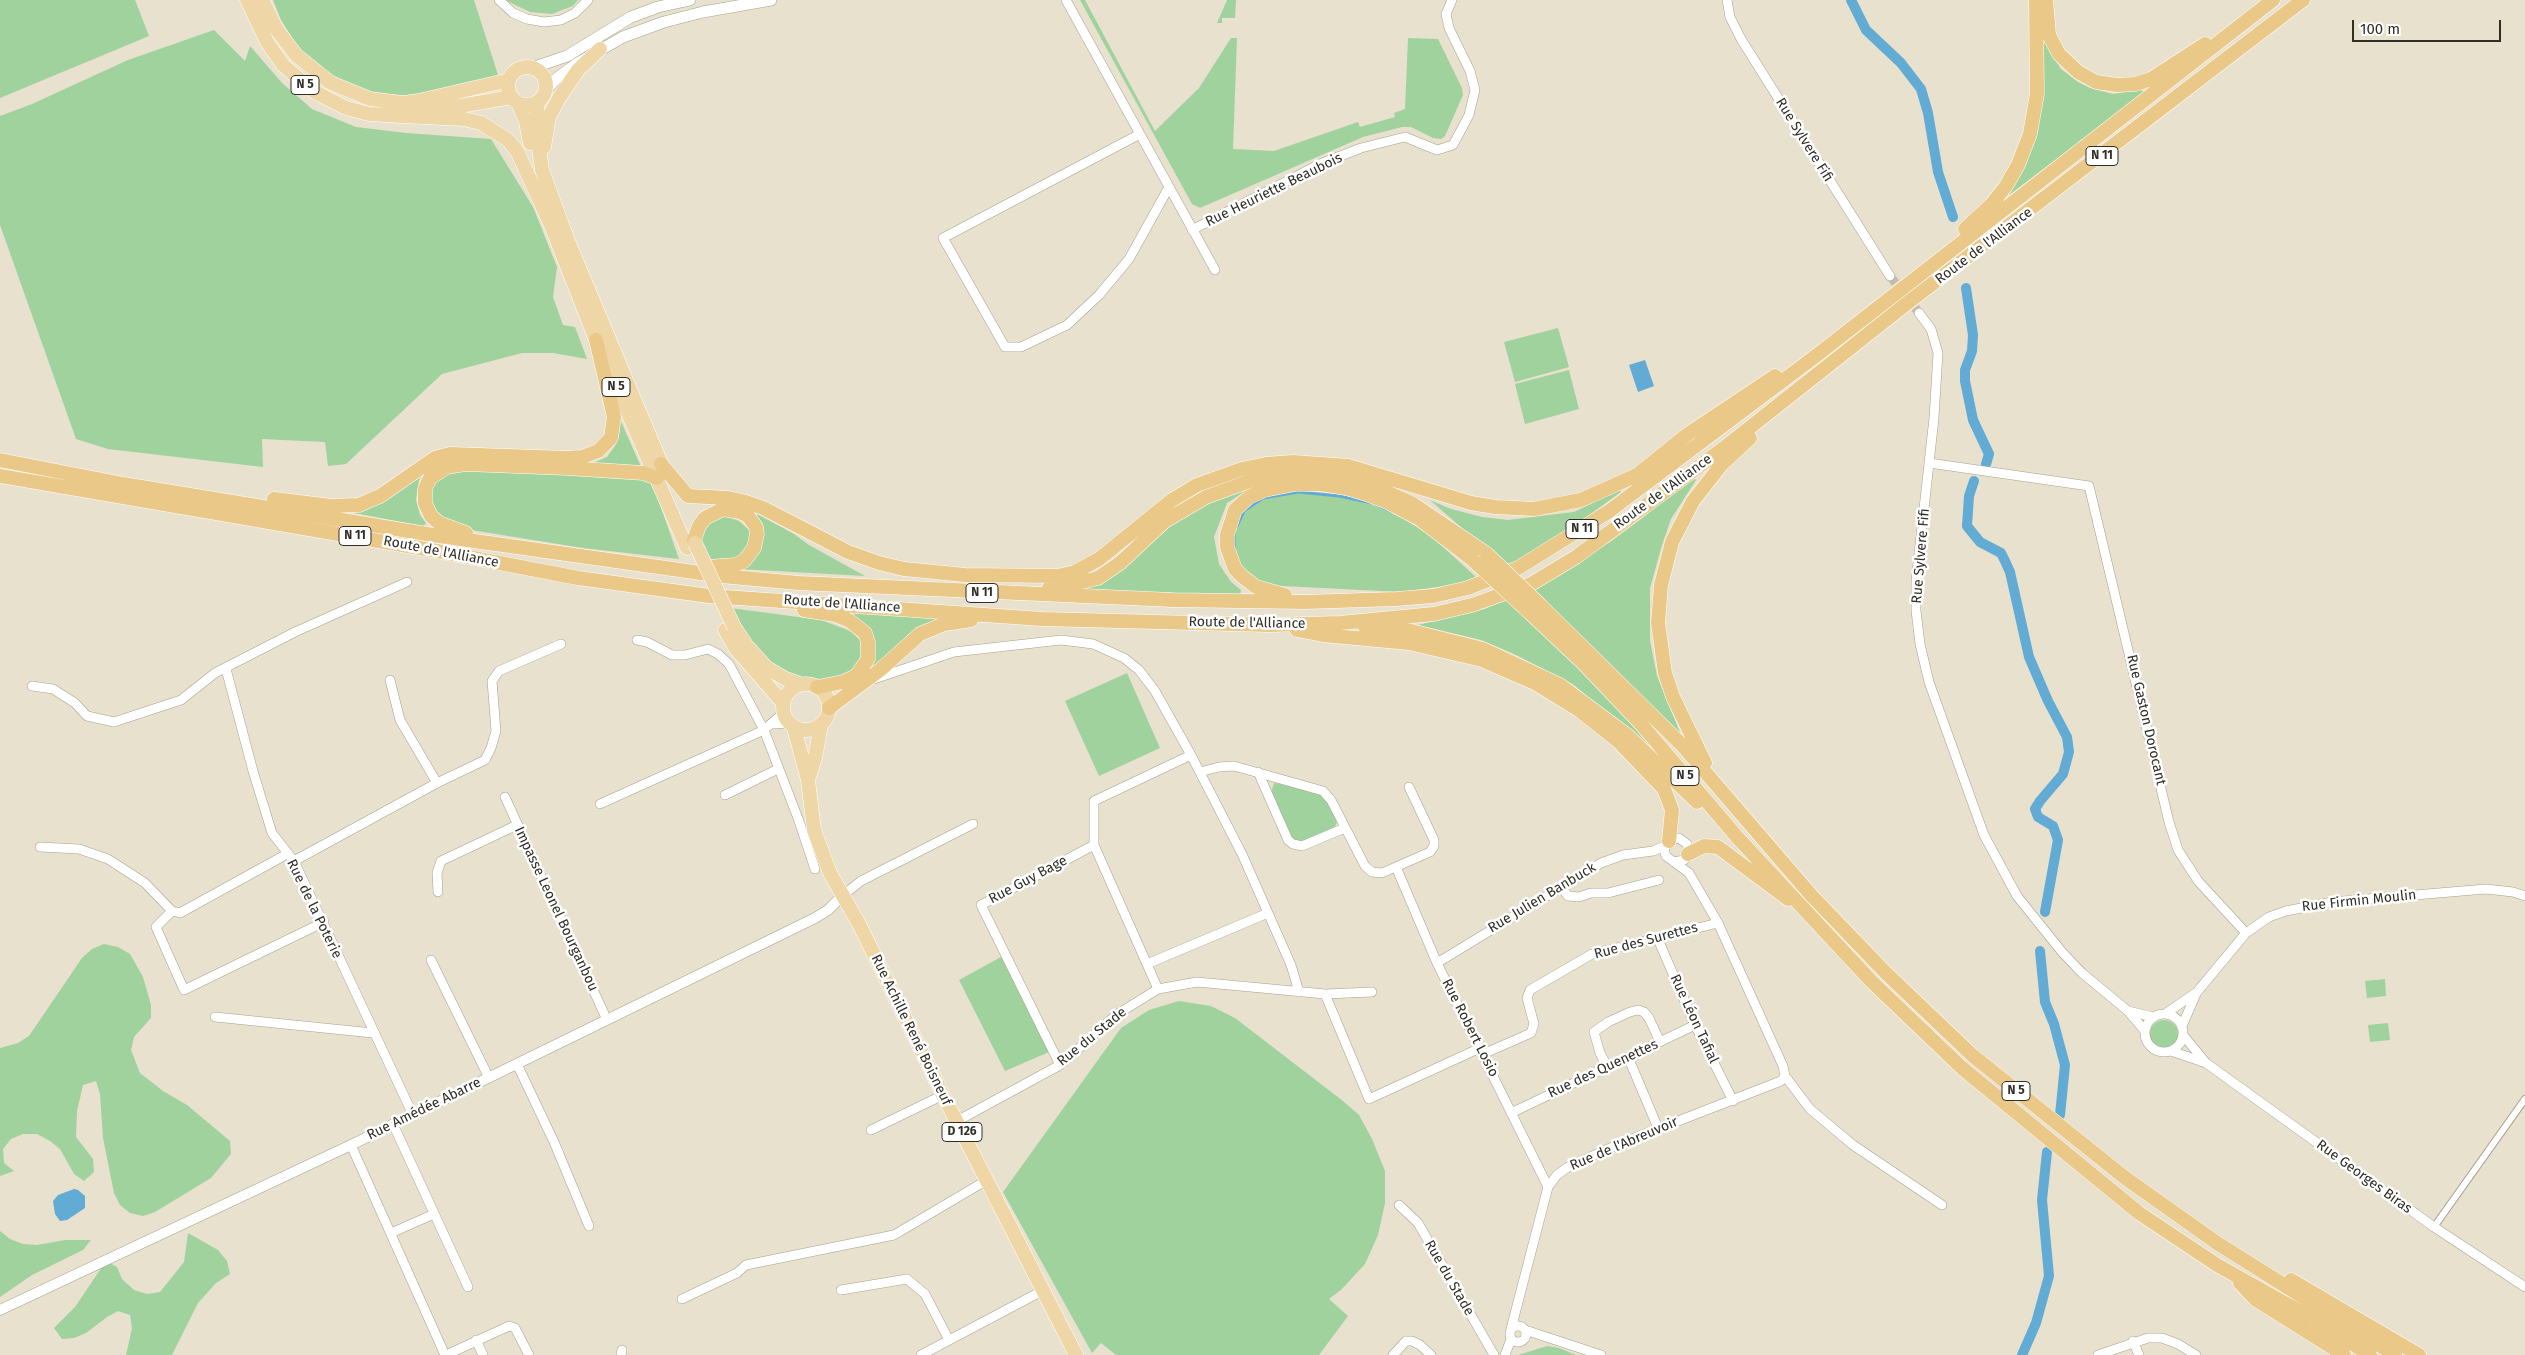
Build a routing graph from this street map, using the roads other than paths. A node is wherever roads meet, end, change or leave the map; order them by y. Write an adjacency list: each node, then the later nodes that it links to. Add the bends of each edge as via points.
1 (246, 0): 22 (main road, N 5, via 267,42 284,65 313,91 346,108 369,114)
2 (262, 0): 19 (main road, N 5, via 277,30 296,54 331,84 370,99 403,103 418,101)
3 (499, 0): 4 (street, via 513,13 544,22 561,20 575,13)
4 (588, 0)
5 (690, 0): 18 (main road, via 631,17 567,56)
6 (771, 0): 17 (main road, via 664,22)
7 (1066, 0): 23 (street)
8 (1452, 0): 27 (street, Rue Heuriette Beaubois, via 1447,8 1447,18 1475,90 1469,115 1453,145 1437,150 1405,138 1361,148 1314,167)
9 (1728, 0): 30 (street, Rue Sylvere Fifi, via 1730,17 1741,39)
10 (2036, 0): 29 (highway, via 2036,108 2018,165 1991,205)
11 (2046, 0): 16 (highway, via 2049,35 2059,54 2086,78 2117,85 2151,79)
12 (2273, 0): 16 (highway, Route de l'Alliance / N 11)
13 (2303, 0): 15 (highway, Route de l'Alliance / N 11)
14 (2314, 0): 15 (highway)
15 (2283, 15): 34 (highway, Route de l'Alliance / N 11)
16 (2251, 18): 29 (highway, Route de l'Alliance / N 11)
17 (600, 49): 20 (main road, via 561,74); 25 (main road, via 570,80 549,117 544,149)
18 (532, 68): 19 (main road, via 516,71); 20 (main road, via 543,76)
19 (509, 80): 21 (main road, via 508,89)
20 (542, 96): 21 (main road, via 532,105); 25 (main road, N 5, via 536,127 539,157)
21 (515, 100): 22 (main road, N 5); 26 (main road, N 5, via 526,122 536,177)
22 (402, 116): 26 (main road, via 464,119 494,129 517,151)
23 (1140, 134): 24 (street); 24 (street, via 943,238 1005,347 1021,347 1067,325 1100,296 1129,259)
24 (1169, 187): 27 (street)
25 (549, 190): 37 (main road, N 5)
26 (550, 223): 32 (main road, N 5)
27 (1192, 230): 28 (street)
28 (1215, 270)
29 (1922, 272): 33 (highway, Route de l'Alliance / N 11)
30 (1890, 276)
31 (1919, 312): 36 (street, Rue Sylvere Fifi, via 1933,334 1938,353)
32 (596, 340): 40 (main road, N 5); 41 (highway, via 614,417 611,438 591,454 566,458 443,455 426,463 380,496 353,506)
33 (1817, 355): 38 (highway, via 1768,381 1688,434 1637,475 1581,500 1534,509 1495,507 1471,503); 49 (highway, Route de l'Alliance / N 11, via 1608,512 1518,568 1468,588 1433,596)
34 (1824, 370): 52 (highway, Route de l'Alliance / N 11, via 1576,557 1532,584 1472,605 1434,614); 71 (highway, via 1802,398 1722,464 1685,515 1672,542 1661,585 1658,623 1665,673 1673,697)
35 (0, 460): 41 (highway, Route de l'Alliance / N 11)
36 (1929, 463): 102 (street, Rue Gaston Dorocant, via 2090,486 2176,844 2198,881); 113 (street, Rue Sylvere Fifi, via 1916,581 1920,644 1929,682 1984,835 2017,896 2042,930 2082,973)
37 (661, 464): 38 (highway, via 688,496 746,502 848,552 879,563 965,576 1058,576 1075,572 1100,559 1172,500 1197,485 1242,469 1293,462 1320,463 1348,466); 42 (main road, N 5)
38 (1380, 475): 44 (highway, via 1439,512)
39 (0, 476): 46 (highway, Route de l'Alliance / N 11)
40 (657, 478): 42 (main road, N 5); 43 (highway, via 642,473 607,470 464,464 442,468 430,478 425,503 439,523)
41 (161, 489): 43 (highway, Route de l'Alliance / N 11)
42 (692, 543): 45 (highway, via 705,518 723,509 748,516 758,534 751,554 739,564); 54 (main road, N 5)
43 (517, 547): 45 (highway, Route de l'Alliance / N 11)
44 (1487, 554): 48 (highway, via 1413,504 1373,486 1328,474 1284,473 1206,497 1165,521 1120,563 1098,578 1066,586); 50 (highway, N 5, bridge)
45 (661, 567): 48 (highway, Route de l'Alliance / N 11, via 798,583)
46 (522, 568): 51 (highway, Route de l'Alliance / N 11, via 709,596); 62 (highway, via 604,588 836,615 850,621 865,634 868,659 850,680)
47 (407, 582): 57 (street, via 295,632)
48 (994, 593): 49 (highway, Route de l'Alliance / N 11)
49 (1305, 602): 50 (highway, N 5, bridge, via 1256,587 1235,569 1229,557 1227,535 1235,510 1249,497 1296,484 1346,488 1403,509 1432,527)
50 (1535, 609): 71 (highway, N 5, via 1624,685); 104 (highway, N 5, via 1641,724 1737,837)
51 (1042, 618): 53 (highway, Route de l'Alliance / N 11); 59 (highway, via 958,620 932,628 920,634)
52 (1340, 623): 53 (highway, Route de l'Alliance / N 11); 97 (highway, via 1448,639 1506,658 1560,685 1627,735 1700,805)
53 (1269, 625): 81 (highway, via 1323,635 1409,643 1482,660 1535,683 1579,710 1618,741 1664,789 1672,810)
54 (730, 629): 60 (main road, N 5, via 767,668); 64 (main road, N 5, via 736,649)
55 (637, 640): 66 (street, via 672,655 705,649 718,654 733,669)
56 (561, 644): 73 (street, via 499,671 492,681 496,731 492,748 485,760)
57 (226, 669): 61 (street, via 215,673 181,700 114,722 86,716 75,703 53,689); 87 (street, Rue de la Poterie, via 264,810 272,833)
58 (390, 680): 73 (street, via 400,720)
59 (866, 682): 63 (highway); 67 (street, via 954,652 981,647 1061,640 1093,644 1124,658 1139,670 1155,691)
60 (800, 684): 62 (main road); 64 (main road, via 792,688)
61 (32, 686)
62 (817, 687): 63 (main road, via 826,696)
63 (829, 708): 65 (main road)
64 (787, 717): 65 (main road, via 808,730); 66 (street); 72 (main road, Rue Achille René Boisneuf / D 126)
65 (821, 725): 72 (main road, Rue Achille René Boisneuf / D 126)
66 (764, 730): 68 (street); 77 (street)
67 (1191, 754): 69 (street); 82 (street, via 1094,801)
68 (778, 769): 75 (street); 90 (street)
69 (1200, 772): 70 (street, via 1234,766); 99 (street)
70 (1258, 772): 80 (street, via 1323,791); 80 (street, via 1288,840 1293,844 1302,846)
71 (1712, 778): 150 (highway, N 5, via 1811,894 1892,980 1972,1055 2124,1177)
72 (808, 780): 95 (main road, Rue Achille René Boisneuf / D 126, via 814,830)
73 (437, 783): 87 (street)
74 (1409, 787): 89 (street, via 1434,846 1430,852)
75 (725, 795)
76 (505, 798): 79 (street, Impasse Leonel Bourganbou)
77 (600, 804)
78 (973, 824): 95 (street, via 861,881)
79 (518, 826): 94 (street, via 441,861 437,873); 117 (street, Impasse Leonel Bourganbou)
80 (1345, 828): 89 (street, via 1368,869 1382,873)
81 (1667, 843): 84 (street, Rue Julien Banbuck); 85 (street); 86 (street, via 1676,838 1685,841 1689,847)
82 (1094, 845): 107 (street); 128 (street, Rue Guy Bage, via 981,905)
83 (40, 847): 98 (street, via 79,849 108,859 145,883)
84 (1653, 851): 85 (street); 93 (street, Rue Julien Banbuck, via 1612,858)
85 (1666, 856): 88 (street)
86 (1688, 856): 88 (street, via 1681,862); 91 (street); 97 (highway, via 1704,846 1718,847)
87 (291, 858): 98 (street, via 194,907 180,913); 100 (street, Rue de la Poterie)
88 (1674, 862): 91 (street)
89 (1396, 867): 106 (street, Rue Robert Losio)
90 (815, 869)
91 (1689, 873): 101 (street)
92 (1660, 880): 93 (street, via 1608,894 1579,897 1568,896)
93 (1561, 886): 106 (street, Rue Julien Banbuck)
94 (438, 892)
95 (842, 896): 117 (street, Rue Amédée Abarre, via 815,918); 132 (main road, Rue Achille René Boisneuf / D 126, via 855,916)
96 (2525, 896): 102 (street, Rue Firmin Moulin, via 2486,889 2320,903 2273,915)
97 (1794, 904): 104 (highway)
98 (172, 911): 100 (street, via 156,927 184,990)
99 (1268, 913): 107 (street); 109 (street)
100 (324, 922): 121 (street, Rue de la Poterie)
101 (1718, 923): 103 (street, Rue des Surettes); 130 (street)
102 (2246, 933): 111 (street, Rue Firmin Moulin)
103 (1657, 937): 118 (street, Rue Léon Tafial); 123 (street, Rue des Surettes, via 1592,954 1530,990 1527,998 1534,1024 1531,1033)
104 (1837, 944): 151 (highway, N 5, via 1962,1068 2139,1213)
105 (431, 960): 131 (street)
106 (1437, 963): 123 (street, Rue Robert Losio)
107 (1147, 964): 108 (street)
108 (1158, 989): 109 (street, Rue du Stade, via 1197,982); 128 (street, Rue du Stade, via 1116,1015)
109 (1299, 992): 112 (street, Rue du Stade)
110 (1372, 992): 112 (street, Rue du Stade)
111 (2196, 992): 114 (street, Rue Firmin Moulin); 119 (street, Rue Firmin Moulin)
112 (1325, 994): 123 (street, via 1369,1098)
113 (2128, 1011): 116 (street, Rue Sylvere Fifi); 120 (street, Rue Sylvere Fifi)
114 (2165, 1014): 116 (street); 119 (street, via 2175,1018)
115 (215, 1016): 121 (street)
116 (2153, 1017): 120 (street)
117 (607, 1020): 127 (street, Rue Amédée Abarre)
118 (1695, 1025): 122 (street, Rue des Quenettes); 134 (street, Rue Léon Tafial)
119 (2182, 1030): 124 (street, via 2179,1045); 126 (street, Rue Georges Biras)
120 (2145, 1031): 124 (street, via 2146,1041 2154,1050)
121 (373, 1033): 136 (street, Rue de la Poterie, via 392,1066)
122 (1660, 1042): 125 (street, Rue des Quenettes); 129 (street, via 1644,1012 1630,1012 1594,1032)
123 (1482, 1051): 135 (street, Rue Robert Losio)
124 (2171, 1051): 126 (street, Rue Georges Biras)
125 (1628, 1057): 129 (street, Rue des Quenettes); 139 (street)
126 (2206, 1063): 148 (street, Rue Georges Biras)
127 (517, 1064): 131 (street, Rue Amédée Abarre); 147 (street)
128 (1060, 1065): 137 (street, Rue du Stade)
129 (1607, 1066): 135 (street, Rue des Quenettes)
130 (1785, 1076): 134 (street, Rue de l'Abreuvoir, via 1781,1081); 145 (street, via 1819,1118)
131 (489, 1078): 136 (street, Rue Amédée Abarre)
132 (943, 1095): 137 (main road, Rue Achille René Boisneuf / D 126); 140 (street)
133 (2525, 1099): 148 (street)
134 (1733, 1101): 139 (street, Rue de l'Abreuvoir)
135 (1511, 1113): 143 (street, Rue Robert Losio)
136 (413, 1115): 138 (street, Rue Amédée Abarre)
137 (957, 1121): 142 (main road, Rue Achille René Boisneuf / D 126)
138 (393, 1124): 141 (street, Rue Amédée Abarre); 146 (street)
139 (1658, 1128): 143 (street, Rue de l'Abreuvoir, via 1568,1167)
140 (871, 1130)
141 (351, 1145): 149 (street); 158 (street, Rue Amédée Abarre)
142 (987, 1180): 155 (main road, Rue Achille René Boisneuf / D 126); 156 (street, via 894,1235 746,1266)
143 (1548, 1187): 157 (street)
144 (1398, 1205): 173 (street, Rue du Stade, via 1418,1223)
145 (1942, 1205)
146 (434, 1214): 149 (street); 152 (street)
147 (589, 1226)
148 (2434, 1227): 153 (street, Rue Georges Biras)
149 (391, 1233): 166 (street)
150 (2244, 1260): 181 (highway, N 5); 182 (highway, via 2274,1270)
151 (2233, 1274): 179 (highway, via 2256,1299); 180 (highway, N 5)
152 (468, 1287)
153 (2525, 1288)
154 (841, 1290): 163 (street, via 908,1279 926,1294)
155 (1042, 1291): 163 (street); 170 (main road, Rue Achille René Boisneuf / D 126)
156 (682, 1299)
157 (1520, 1300): 159 (street); 160 (street)
158 (0, 1310)
159 (1523, 1328): 160 (street); 161 (street); 165 (street, via 1526,1337)
160 (1511, 1329): 165 (street, via 1509,1332)
161 (1548, 1339): 165 (street); 175 (street)
162 (476, 1340): 166 (street); 167 (street); 168 (street, via 512,1326)
163 (949, 1340): 169 (street)
164 (2133, 1341): 176 (street); 177 (street); 178 (street, via 2162,1338)
165 (1516, 1342): 174 (street)
166 (446, 1355)
167 (483, 1355)
168 (529, 1355)
169 (921, 1355)
170 (1076, 1355)
171 (1393, 1355): 172 (street, via 1406,1341 1420,1344)
172 (1431, 1355)
173 (1494, 1355)
174 (1505, 1355)
175 (1601, 1355)
176 (2098, 1355)
177 (2139, 1355)
178 (2196, 1355)
179 (2344, 1355)
180 (2370, 1355)
181 (2395, 1355)
182 (2418, 1355)

